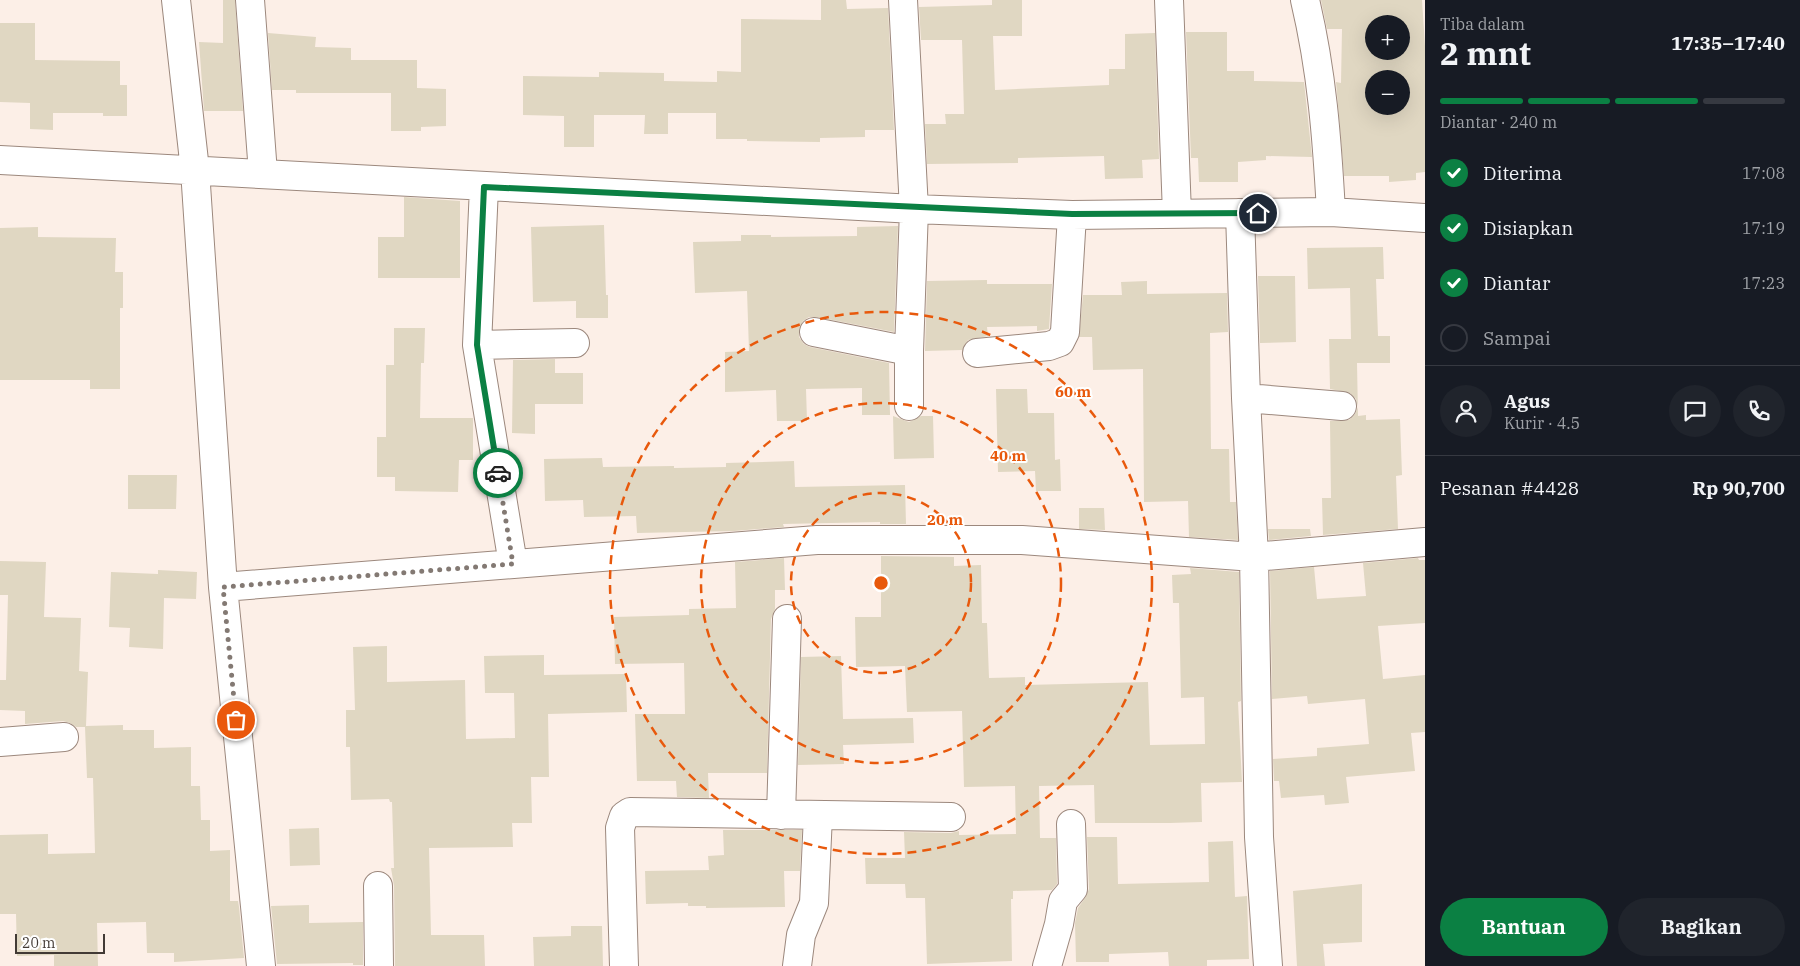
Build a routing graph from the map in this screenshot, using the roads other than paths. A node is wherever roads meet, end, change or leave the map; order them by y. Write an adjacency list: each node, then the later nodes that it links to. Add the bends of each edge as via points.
1 (176, 0): 7 (street)
2 (250, 0): 8 (street)
3 (903, 0): 10 (street)
4 (1169, 0): 14 (street)
5 (1304, 0): 11 (street, via 1314,38 1325,109)
6 (0, 160): 7 (street)
7 (195, 170): 8 (street); 27 (street)
8 (263, 173): 9 (street)
9 (484, 187): 10 (street); 18 (street)
10 (914, 208): 13 (street); 19 (street)
11 (1331, 212): 12 (street); 15 (street)
12 (1240, 213): 14 (street); 21 (street)
13 (1072, 214): 14 (street); 20 (street, via 1065,332 1060,342 1049,346)
14 (1177, 214)
15 (1425, 218)
16 (814, 332): 19 (street)
17 (575, 343): 18 (street)
18 (477, 345): 26 (street)
19 (909, 351): 22 (street)
20 (977, 353)
21 (1246, 398): 23 (street); 25 (street)
22 (909, 406)
23 (1342, 406)
24 (1425, 542): 25 (street)
25 (1254, 557): 26 (street, via 1022,540 817,540); 41 (street, via 1259,837)
26 (513, 564): 27 (street)
27 (223, 587): 36 (street)
28 (787, 619): 31 (street)
29 (64, 737): 30 (street)
30 (0, 742)
31 (781, 815): 32 (street); 38 (street, via 638,811 624,816 620,828)
32 (818, 815): 33 (street); 39 (street, via 814,903 801,935)
33 (951, 817)
34 (1071, 824): 40 (street, via 1073,889 1063,901 1060,924)
35 (378, 886): 37 (street)
36 (261, 966)
37 (379, 966)
38 (624, 966)
39 (797, 966)
40 (1047, 966)
41 (1268, 966)

